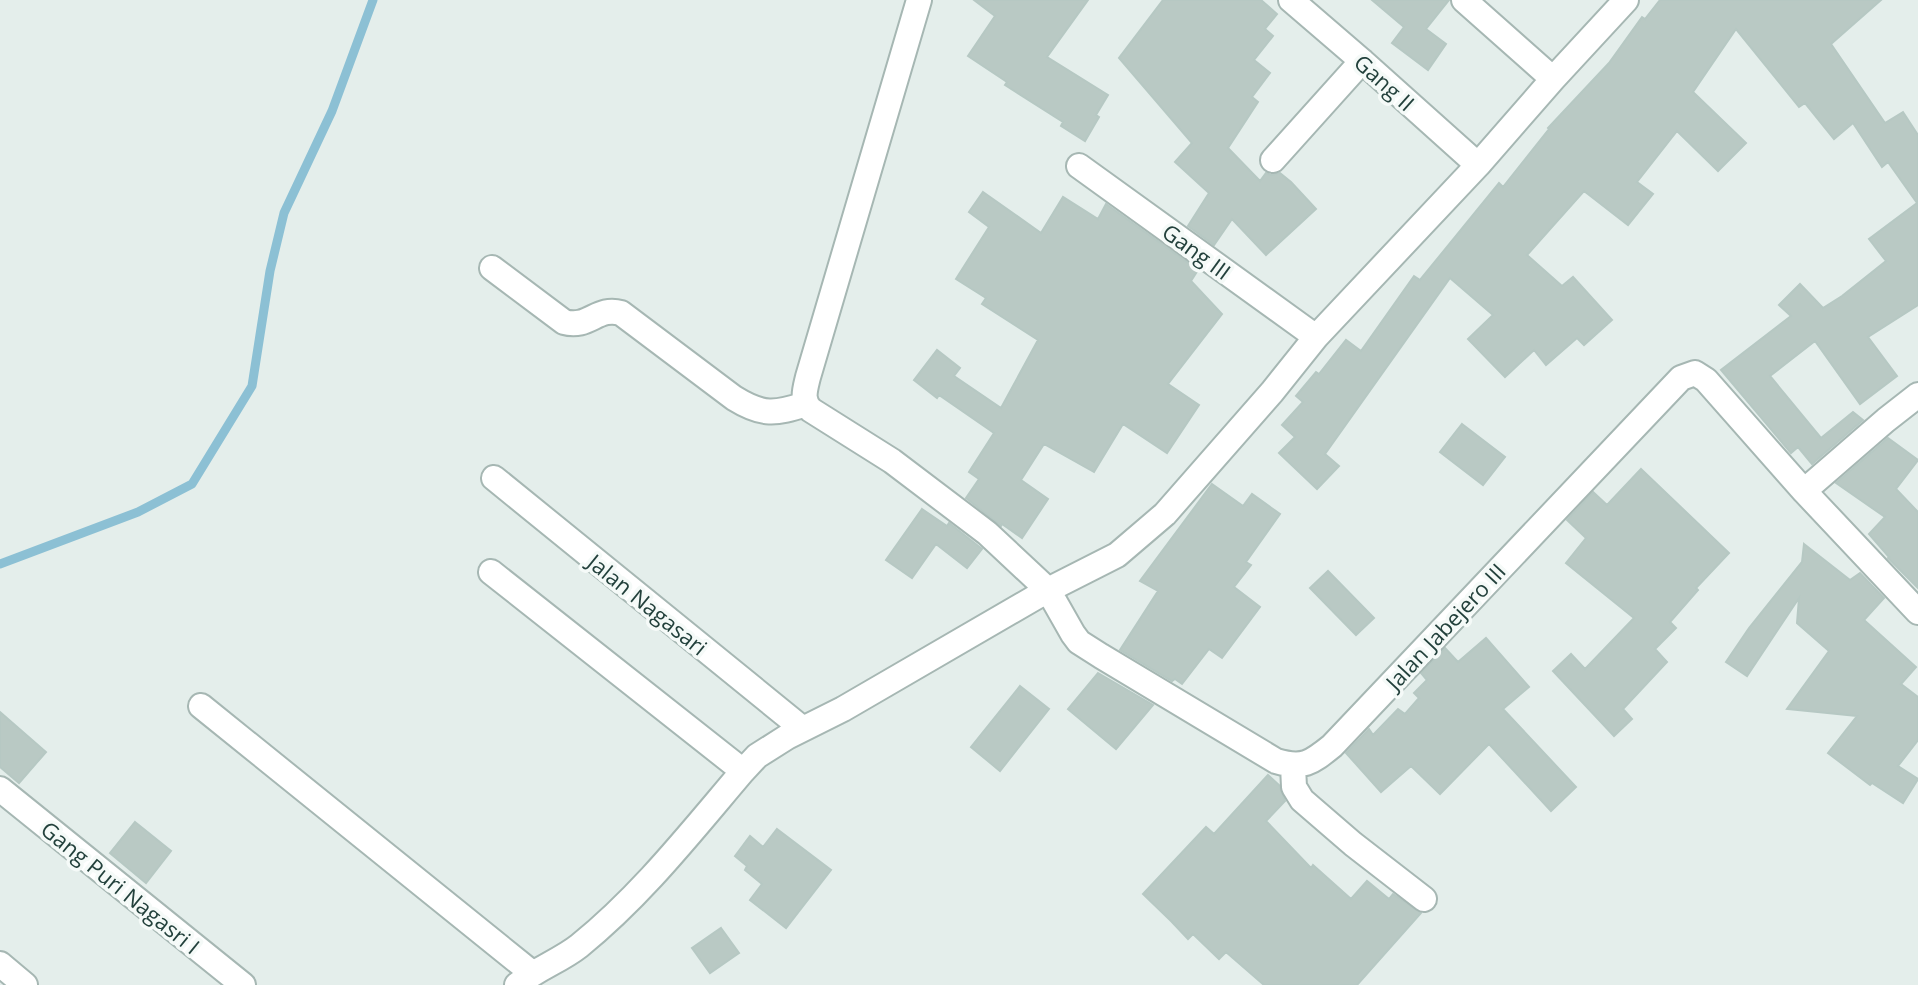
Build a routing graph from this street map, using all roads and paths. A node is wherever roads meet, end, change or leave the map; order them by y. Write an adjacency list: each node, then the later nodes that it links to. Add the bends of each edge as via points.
1 (919, 0): 13 (street, via 808,377)
2 (1291, 0): 5 (street, Gang II)
3 (1464, 0): 6 (street)
4 (1626, 0): 6 (street)
5 (1362, 61): 7 (street); 8 (street, Gang II)
6 (1553, 79): 8 (street)
7 (1273, 160)
8 (1478, 165): 11 (street)
9 (1079, 166): 11 (street, Gang III)
10 (492, 268): 13 (street, via 564,322 575,325 608,311 621,313 743,403 781,413)
11 (1316, 337): 17 (street, via 1165,514 1117,555)
12 (1918, 395): 15 (street)
13 (806, 404): 17 (street, via 987,533)
14 (494, 478): 20 (street, Jalan Nagasari)
15 (1804, 491): 18 (street); 21 (street, Jalan Jabejero III, via 1706,380 1695,373 1681,378 1332,746 1309,763)
16 (491, 572): 22 (street)
17 (1048, 590): 20 (street); 21 (street, via 1079,642 1276,761)
18 (1918, 612)
19 (201, 706): 26 (street)
20 (803, 729): 22 (street, via 757,756)
21 (1293, 766): 24 (street, via 1294,787 1302,800)
22 (743, 771): 26 (street, via 660,870 610,919 576,949)
23 (0, 789): 28 (street, Gang Puri Nagasri I)
24 (1424, 899)
25 (0, 964): 27 (street)
26 (524, 979)
27 (25, 985)
28 (243, 985)

